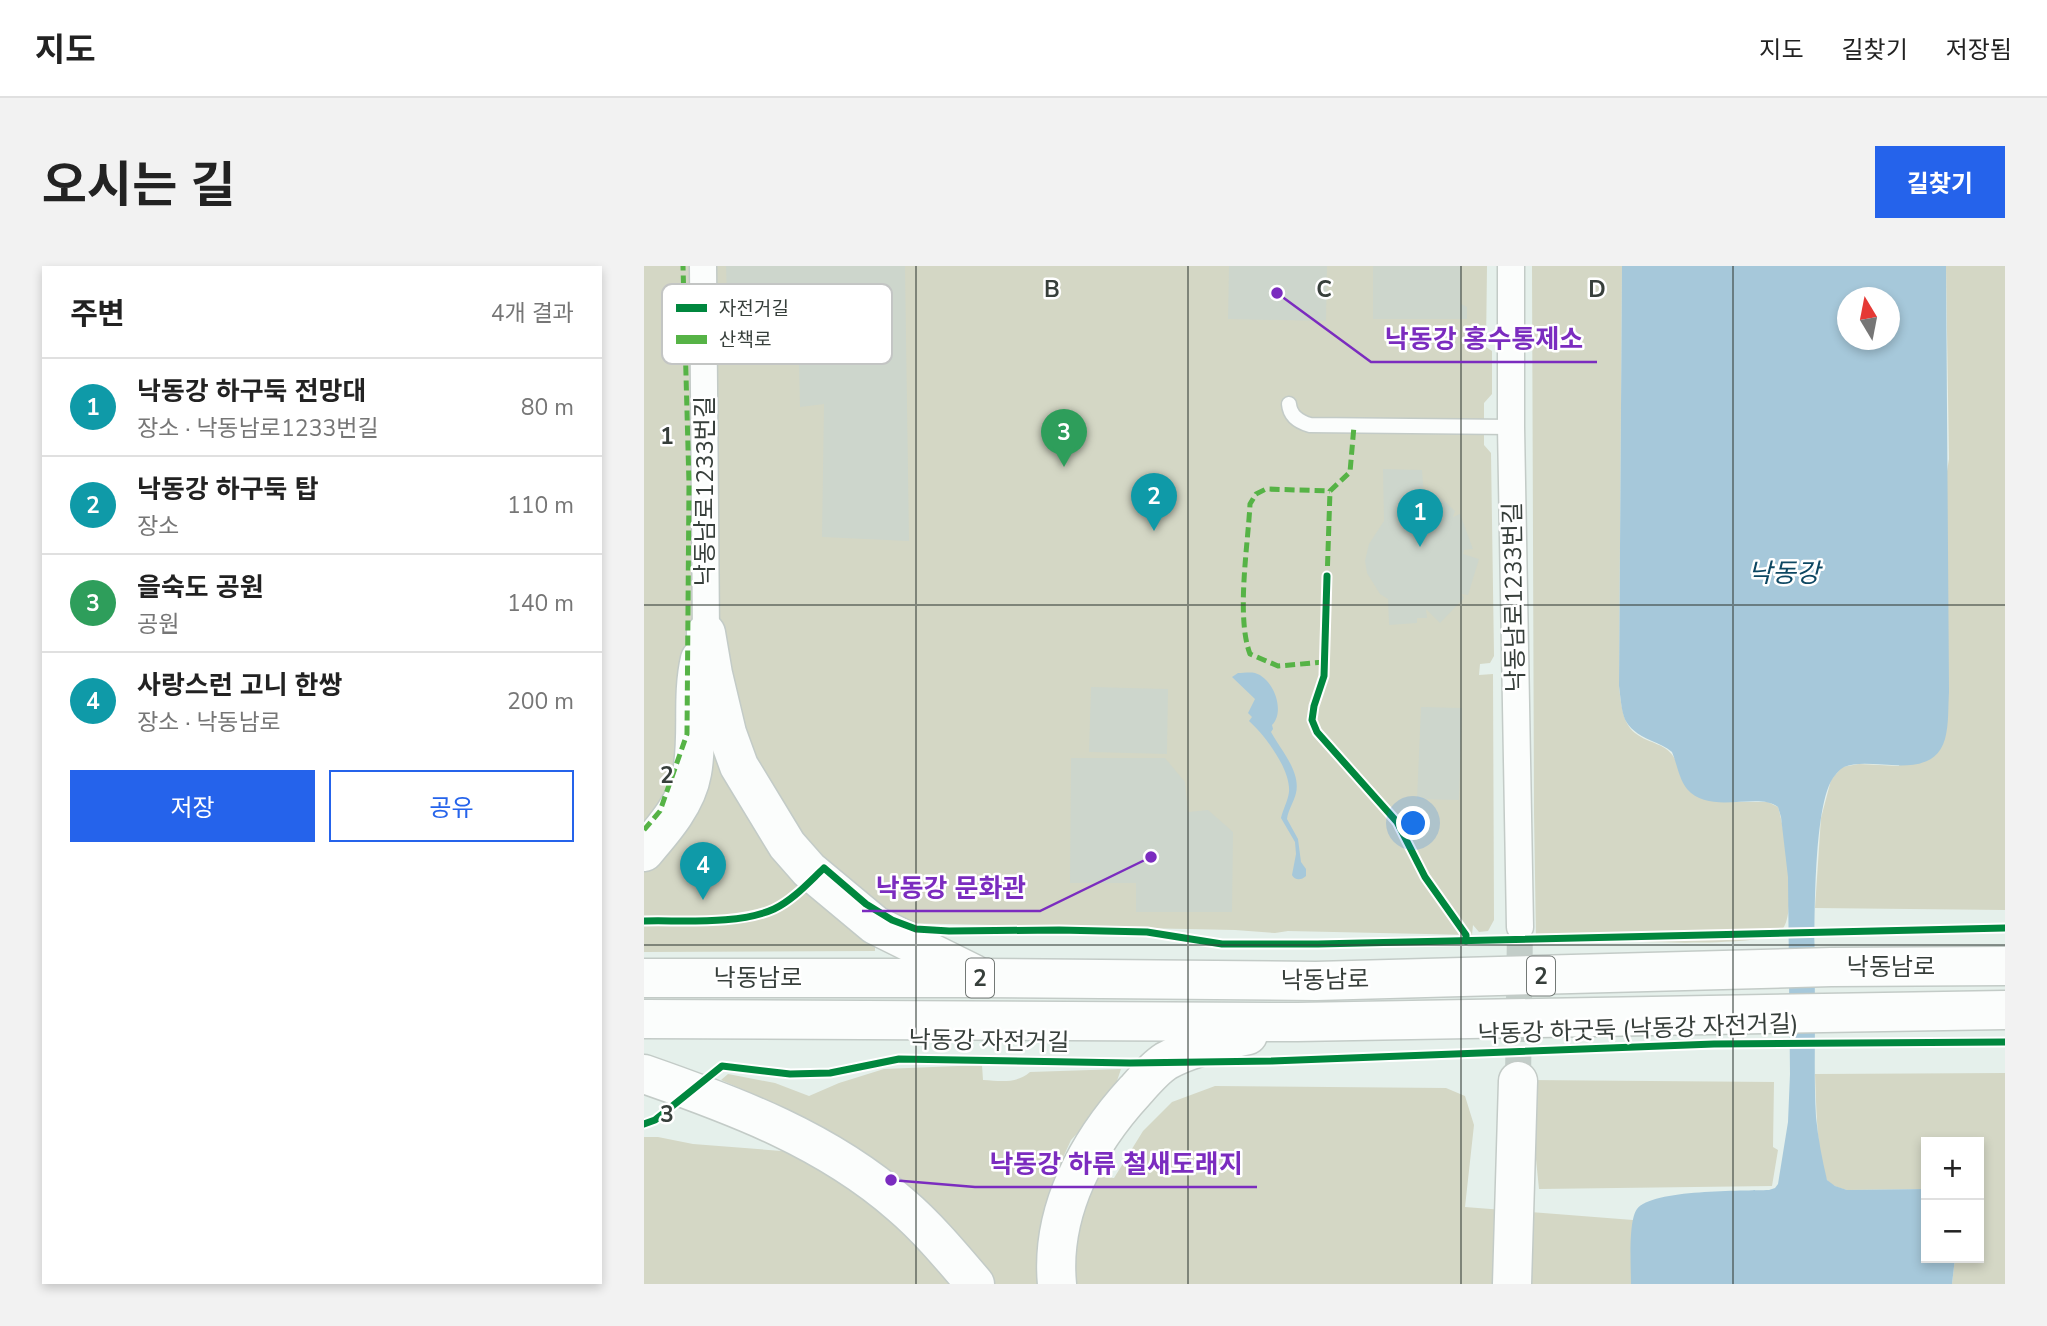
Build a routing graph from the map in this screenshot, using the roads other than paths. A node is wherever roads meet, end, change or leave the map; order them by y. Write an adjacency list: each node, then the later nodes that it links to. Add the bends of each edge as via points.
1 (703, 266): 3 (street, 낙동남로1233번길)
2 (1511, 266): 6 (street, 낙동남로1233번길)
3 (703, 284)
4 (704, 364): 7 (street, 낙동남로1233번길)
5 (1289, 404): 6 (lane, via 1300,422 1310,425)
6 (1510, 427): 9 (street, 낙동남로1233번길)
7 (706, 633): 8 (main road, via 696,674 692,775 675,812); 12 (main road, via 738,766 787,845 809,870 875,925)
8 (644, 852)
9 (1520, 927)
10 (2005, 966): 12 (main road, 낙동남로 / 2, via 1316,981)
11 (644, 978): 12 (main road, 낙동남로 / 2)
12 (981, 978)
13 (2005, 1010): 15 (main road, 낙동남로 / 2)
14 (644, 1019): 15 (main road, 낙동남로 / 2)
15 (1297, 1022): 19 (main road, via 1191,1050 1164,1062 1118,1109 1075,1178 1058,1247)
16 (644, 1074): 18 (main road, via 756,1115 859,1173 902,1205)
17 (1518, 1081): 20 (main road)
18 (975, 1284)
19 (1058, 1284)
20 (1512, 1284)

